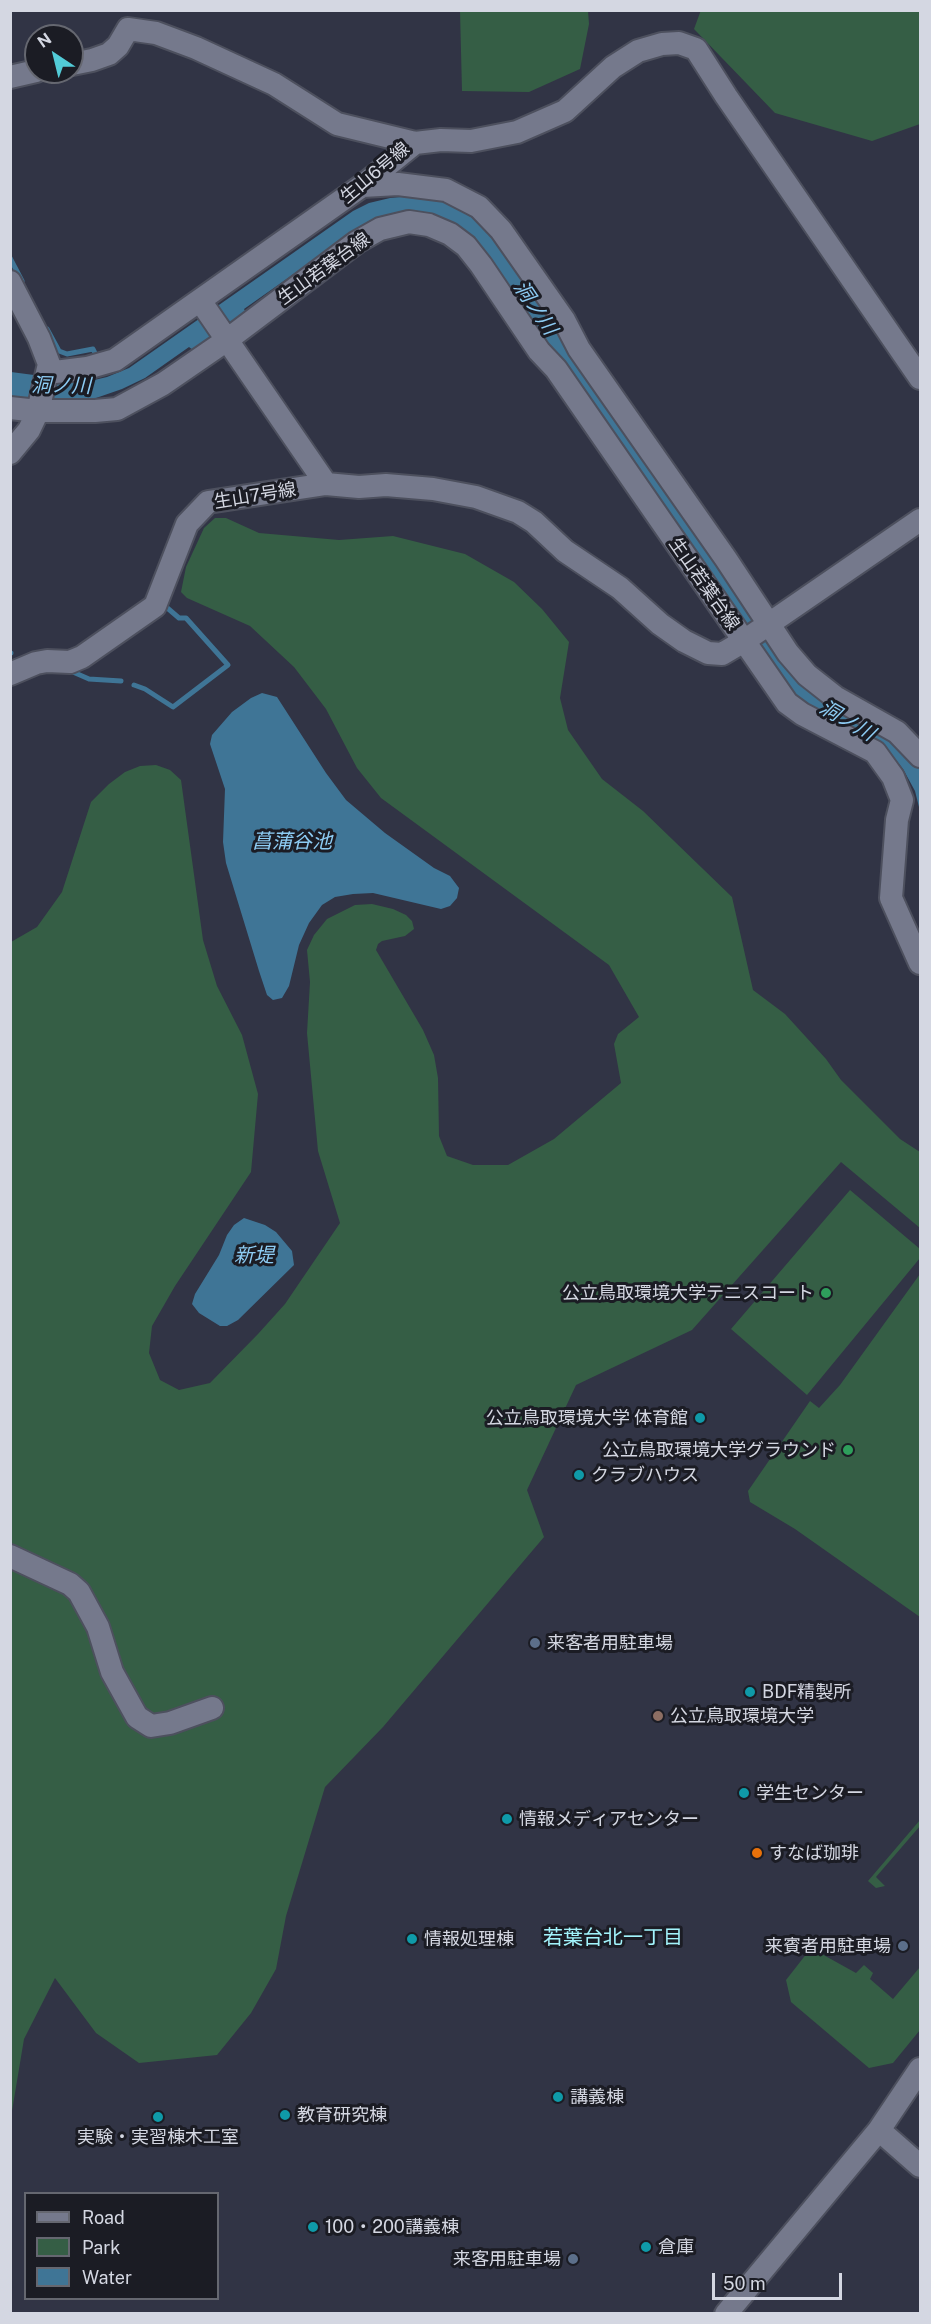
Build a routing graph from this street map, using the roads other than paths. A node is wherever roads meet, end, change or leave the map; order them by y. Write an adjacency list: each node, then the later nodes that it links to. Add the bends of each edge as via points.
1 (126, 20): 2 (street, 生山6号線, via 118,46 109,54); 3 (street, 生山6号線, via 274,84 337,124)
2 (84, 62)
3 (415, 143): 4 (street, 生山6号線); 9 (street, via 471,141 517,132 565,111 613,67 638,51 679,43 696,49)
4 (362, 186): 6 (street, 生山6号線); 15 (street, via 398,184 446,190 479,207 501,230)
5 (10, 282): 8 (street, via 39,338 49,364)
6 (201, 302): 7 (street, 生山7号線); 8 (street, 生山6号線, via 115,360)
7 (227, 340): 11 (street, 生山若葉台線, via 163,384 117,409); 13 (street, 生山7号線); 16 (street, 生山若葉台線, via 380,229 409,222 450,234 481,265)
8 (47, 373): 11 (street)
9 (921, 378)
10 (10, 408): 11 (street, 生山若葉台線)
11 (38, 411): 12 (street, via 30,430)
12 (10, 453)
13 (326, 484): 16 (street, via 433,489 476,497 518,512 684,641 708,653 722,654); 17 (street, 生山7号線, via 208,502 188,524 155,606 82,657 70,662 36,663)
14 (921, 520): 15 (street)
15 (770, 624): 16 (street); 18 (street, via 807,675 835,698 897,732)
16 (744, 641): 19 (street, 生山若葉台線, via 788,703 875,752 892,777 902,800 891,898)
17 (10, 674)
18 (921, 756)
19 (921, 963)
20 (10, 1556): 21 (street, via 79,1592 98,1628 112,1672 137,1717 151,1726)
21 (212, 1708)
22 (921, 2069): 23 (street)
23 (879, 2130): 24 (street); 25 (street)
24 (921, 2166)
25 (726, 2313)

